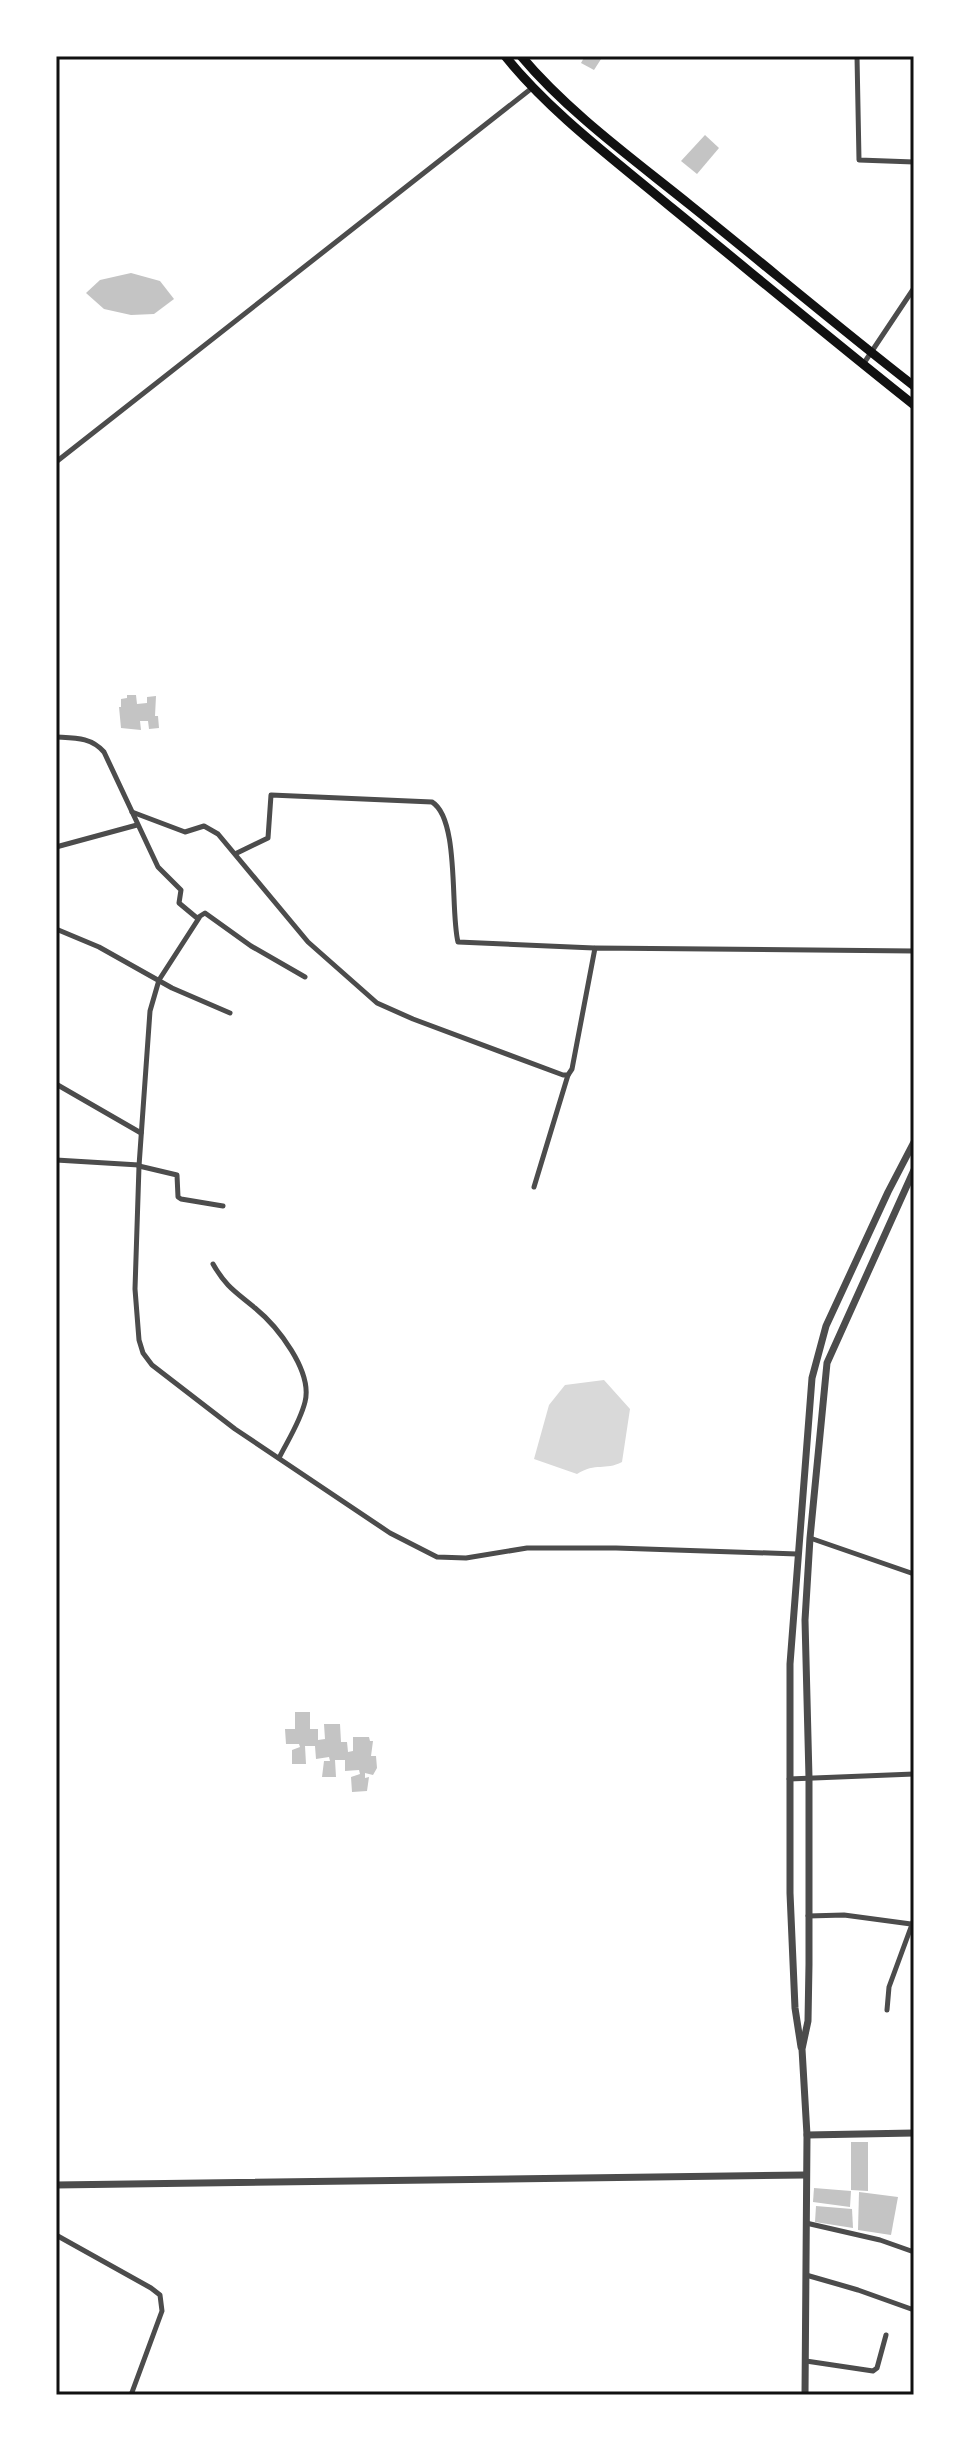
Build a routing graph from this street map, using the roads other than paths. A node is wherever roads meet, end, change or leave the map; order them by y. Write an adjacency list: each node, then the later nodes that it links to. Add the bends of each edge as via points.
1 (505, 56): 4 (main road)
2 (521, 56): 7 (main road, via 626,153)
3 (857, 56): 5 (street, via 859,160)
4 (533, 87): 8 (main road); 11 (street)
5 (914, 162)
6 (914, 288): 7 (street)
7 (871, 352): 8 (street); 9 (main road)
8 (863, 364): 10 (main road)
9 (914, 386)
10 (914, 405)
11 (56, 462)
12 (56, 737): 13 (street, via 96,743)
13 (132, 812): 14 (street); 16 (street, via 185,832 208,827)
14 (137, 825): 15 (street); 17 (street, via 161,872 181,890 179,903)
15 (56, 847)
16 (237, 853): 19 (street, via 268,838 271,795 432,802 438,806 452,854 458,942); 24 (street, via 308,942 377,1003)
17 (199, 918): 21 (street, via 205,913); 22 (street)
18 (56, 929): 22 (street)
19 (595, 948): 20 (street); 24 (street)
20 (914, 951)
21 (305, 977)
22 (159, 980): 23 (street); 26 (street, via 150,1011)
23 (230, 1013)
24 (568, 1075): 31 (street)
25 (56, 1084): 26 (street)
26 (141, 1133): 29 (street)
27 (914, 1142): 35 (street, via 817,1354)
28 (56, 1160): 29 (street)
29 (139, 1165): 32 (street, via 177,1175 181,1199); 34 (street, via 135,1289 143,1353 164,1376)
30 (914, 1170): 36 (street, via 827,1363)
31 (534, 1187)
32 (223, 1206)
33 (213, 1264): 34 (street, via 229,1289 275,1328 303,1377 305,1403)
34 (279, 1458): 38 (street, via 390,1533 437,1557 527,1548)
35 (800, 1511): 36 (street); 38 (street)
36 (813, 1511): 37 (street)
37 (810, 1538): 39 (street); 41 (street, via 805,1620)
38 (797, 1554): 42 (street)
39 (914, 1574)
40 (914, 1774): 41 (street)
41 (809, 1778): 42 (street); 43 (street)
42 (789, 1779): 46 (street, via 795,2008)
43 (807, 1916): 44 (street); 46 (street, via 808,2021)
44 (913, 1921): 45 (street, via 889,1987)
45 (887, 2010)
46 (802, 2049): 48 (street)
47 (914, 2133): 48 (street)
48 (807, 2135): 49 (street)
49 (805, 2175): 50 (street); 51 (street)
50 (56, 2185)
51 (806, 2223): 53 (street); 54 (street)
52 (56, 2235): 58 (street, via 160,2295 162,2311)
53 (914, 2252)
54 (805, 2275): 55 (street); 57 (street)
55 (914, 2310)
56 (886, 2335): 57 (street, via 873,2371)
57 (805, 2361): 59 (street)
58 (131, 2395)
59 (805, 2395)

